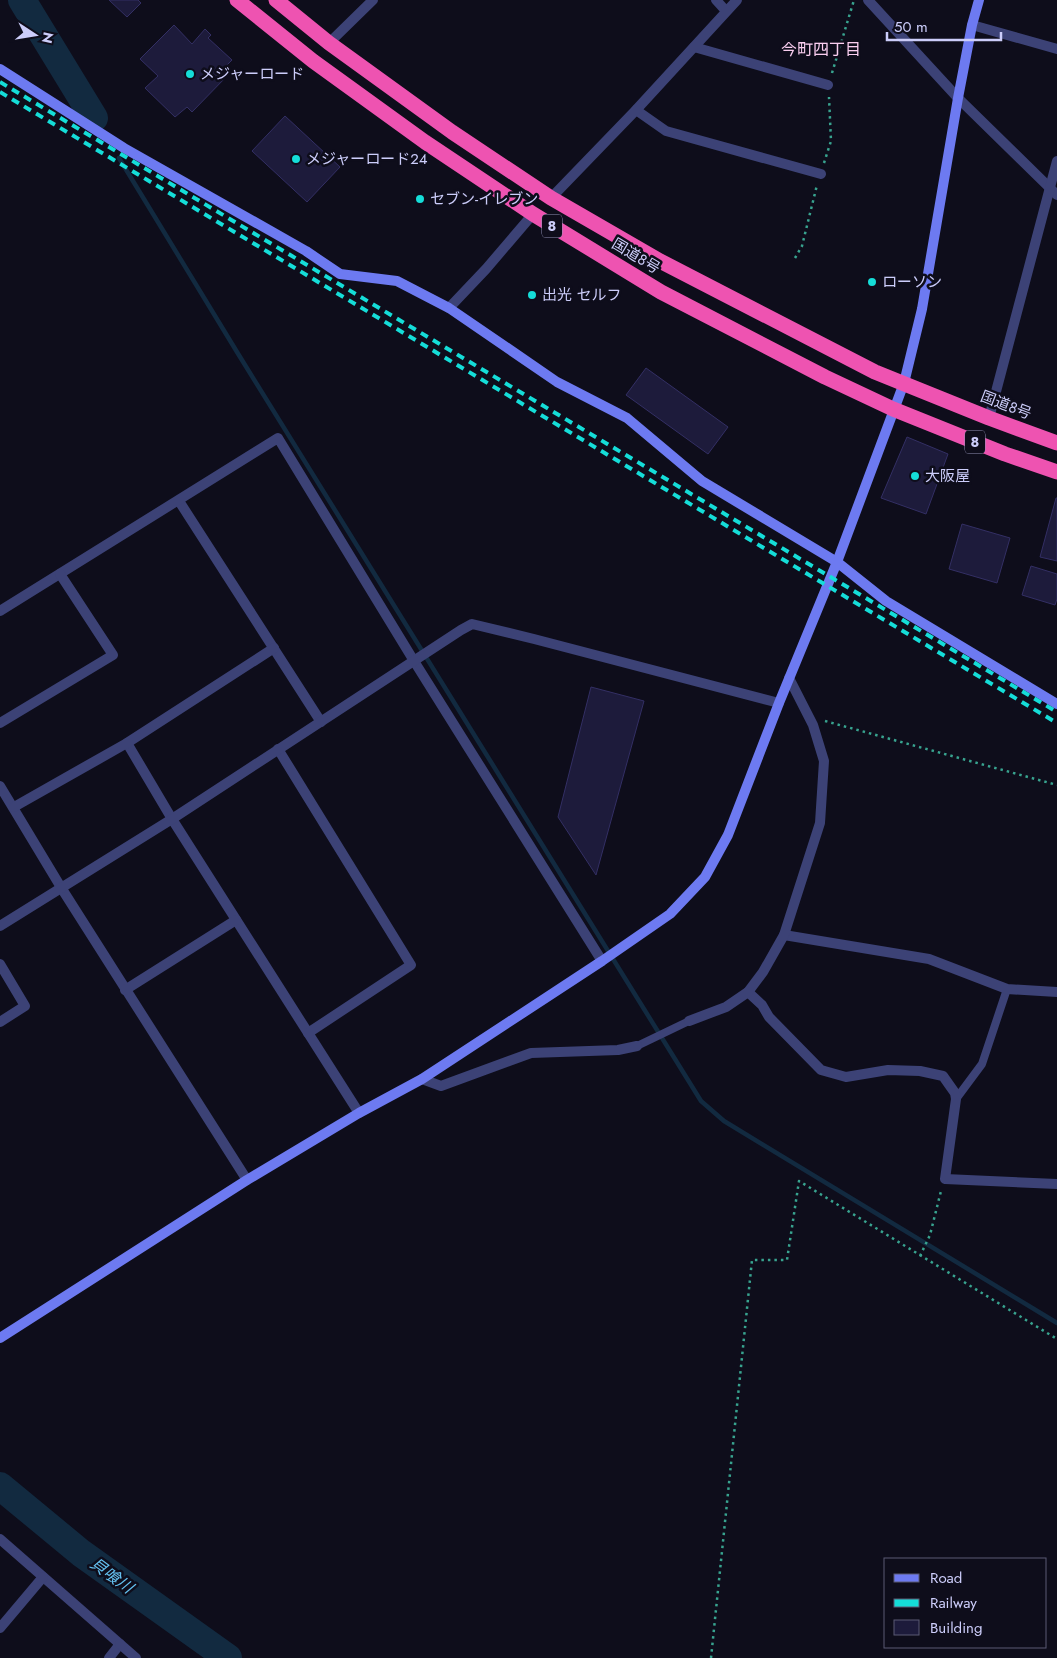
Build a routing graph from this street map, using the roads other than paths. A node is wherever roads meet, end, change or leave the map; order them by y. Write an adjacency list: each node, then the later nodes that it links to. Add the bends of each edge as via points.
1 (237, 0): 21 (highway, 国道8号 / 8, via 313,61 425,142)
2 (276, 0): 10 (highway, 国道8号 / 8)
3 (373, 0): 10 (street)
4 (716, 0): 8 (street)
5 (736, 0): 8 (street)
6 (868, 0): 15 (street)
7 (979, 0): 9 (street)
8 (726, 11): 11 (street)
9 (972, 24): 12 (street); 15 (street)
10 (329, 43): 20 (highway, 国道8号 / 8, via 452,132)
11 (694, 47): 14 (street); 16 (street)
12 (1057, 49)
13 (0, 69): 22 (street, via 124,148 306,251 340,274 397,281)
14 (828, 84)
15 (958, 98): 19 (street); 23 (street, via 922,308)
16 (636, 110): 18 (street, via 666,131); 20 (street)
17 (1057, 161): 19 (street)
18 (821, 174)
19 (1055, 191): 25 (street)
20 (551, 198): 23 (highway, 国道8号 / 8, via 660,261 875,372)
21 (533, 214): 22 (street); 24 (highway, 国道8号 / 8, via 661,292)
22 (449, 308): 29 (street, via 557,382 627,418 702,481)
23 (904, 383): 24 (street); 25 (highway, 国道8号 / 8)
24 (893, 410): 27 (highway, 国道8号 / 8); 29 (street)
25 (989, 418): 26 (highway, 国道8号 / 8)
26 (1057, 443)
27 (1057, 472)
28 (179, 501): 30 (street); 32 (street); 33 (street, via 278,438)
29 (837, 562): 34 (street); 36 (street, via 886,601)
30 (60, 574): 31 (street); 38 (street, via 113,655)
31 (0, 611)
32 (274, 648): 37 (street); 39 (street)
33 (414, 661): 35 (street, via 472,624); 37 (street); 48 (street)
34 (789, 678): 35 (street); 47 (street, via 808,716 824,761 820,823)
35 (778, 703): 48 (street, via 728,836 705,877 670,914)
36 (1057, 704)
37 (321, 722): 40 (street)
38 (0, 723)
39 (127, 743): 42 (street); 43 (street)
40 (278, 750): 43 (street); 56 (street, via 411,964)
41 (0, 786): 42 (street)
42 (14, 807): 44 (street)
43 (172, 819): 44 (street); 45 (street)
44 (62, 889): 46 (street); 51 (street)
45 (236, 920): 51 (street); 56 (street)
46 (0, 926)
47 (784, 935): 50 (street, via 929,959); 52 (street)
48 (602, 961): 58 (street)
49 (0, 964): 55 (street, via 25,1006)
50 (1007, 989): 53 (street); 59 (lane, via 982,1064)
51 (125, 990): 61 (street)
52 (748, 992): 54 (street, via 726,1007); 59 (street, via 821,1070 846,1077 888,1070 942,1076)
53 (1057, 992)
54 (689, 1021): 57 (lane)
55 (0, 1022)
56 (308, 1033): 60 (street)
57 (636, 1046): 58 (street, via 618,1050 531,1053 441,1086)
58 (422, 1079): 60 (street)
59 (956, 1099): 62 (street, via 945,1178)
60 (359, 1112): 61 (street)
61 (247, 1180): 63 (street)
62 (1057, 1184)
63 (0, 1338)
64 (0, 1539): 65 (street)
65 (43, 1577): 66 (street); 67 (street)
66 (0, 1628)
67 (120, 1644): 68 (street); 69 (street)
68 (109, 1658)
69 (136, 1658)

